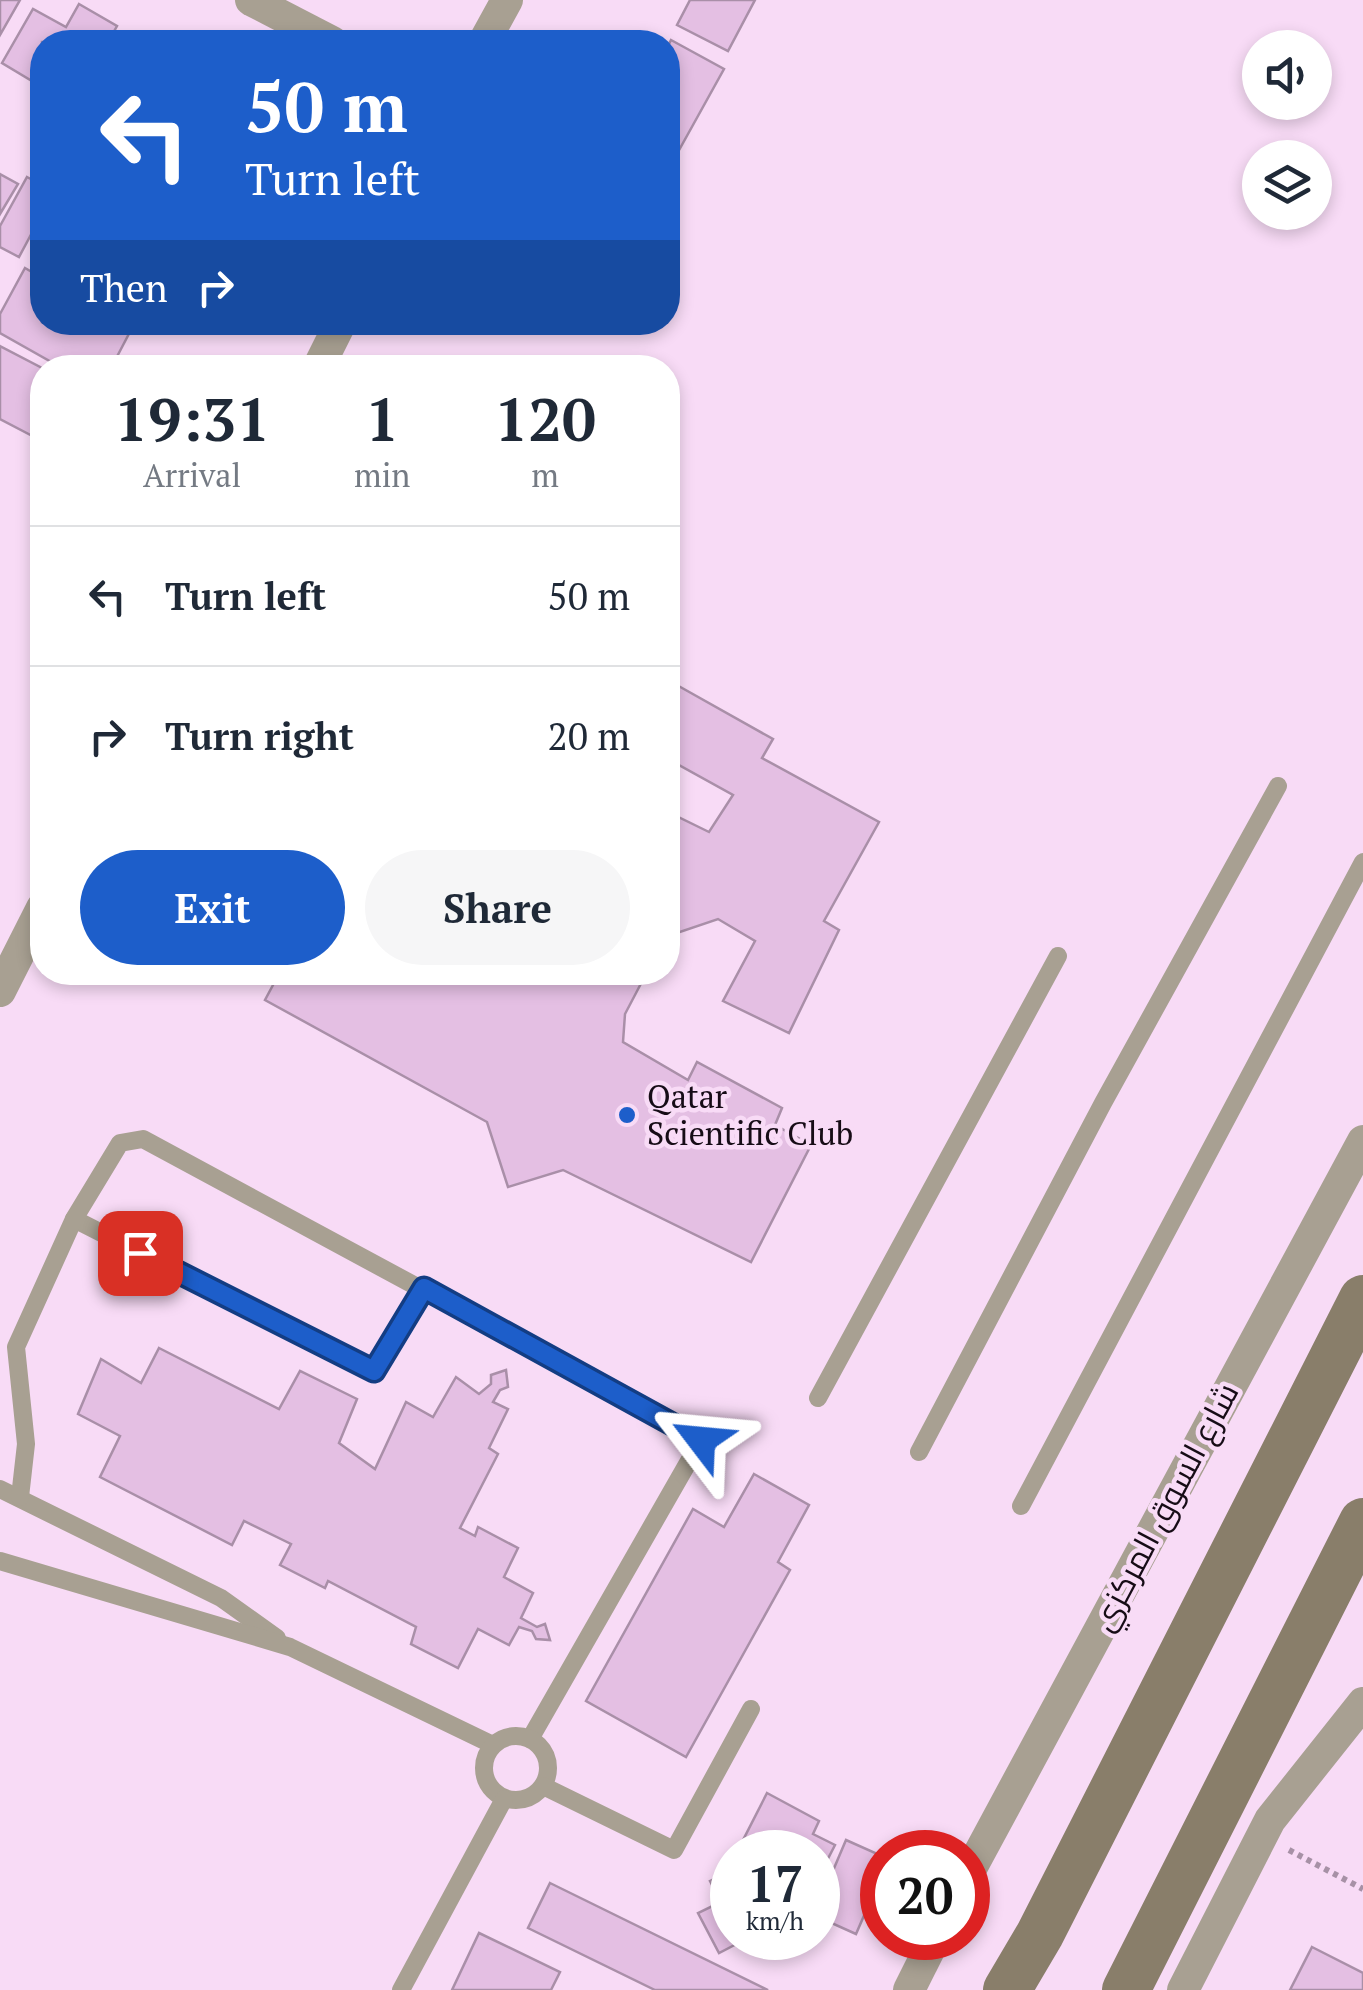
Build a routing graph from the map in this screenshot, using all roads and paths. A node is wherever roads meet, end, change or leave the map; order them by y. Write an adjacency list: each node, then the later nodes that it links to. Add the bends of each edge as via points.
1 (251, 0): 3 (street)
2 (507, 0): 4 (street)
3 (309, 30)
4 (491, 30)
5 (1278, 786): 15 (lane)
6 (1363, 862): 18 (lane)
7 (30, 932): 9 (street)
8 (1058, 956): 14 (lane)
9 (0, 991)
10 (1363, 1141): 28 (street, شارع السوق المركزي)
11 (74, 1219): 12 (lane, via 120,1143 143,1140); 12 (lane, via 374,1371); 17 (lane, via 16,1347 26,1444)
12 (424, 1288): 24 (lane, via 701,1440)
13 (1363, 1298): 31 (main road)
14 (818, 1398)
15 (919, 1452)
16 (0, 1489): 17 (lane)
17 (20, 1497): 21 (lane, via 221,1598)
18 (1022, 1506)
19 (1363, 1522): 37 (main road)
20 (0, 1561): 21 (lane)
21 (290, 1647): 25 (lane)
22 (1363, 1704): 29 (street)
23 (751, 1709): 26 (lane, via 674,1850)
24 (530, 1739): 25 (lane, via 517,1736); 26 (lane, via 547,1760)
25 (494, 1746): 27 (lane, via 484,1770 487,1783)
26 (543, 1786): 27 (lane, via 522,1800)
27 (504, 1798): 33 (lane)
28 (990, 1833)
29 (1262, 1836): 30 (path); 38 (street)
30 (1363, 1889)
31 (1040, 1934): 35 (main road); 36 (main road)
32 (924, 1960): 34 (street)
33 (401, 1990)
34 (909, 1990)
35 (1007, 1990)
36 (1024, 1990)
37 (1126, 1990)
38 (1183, 1990)

